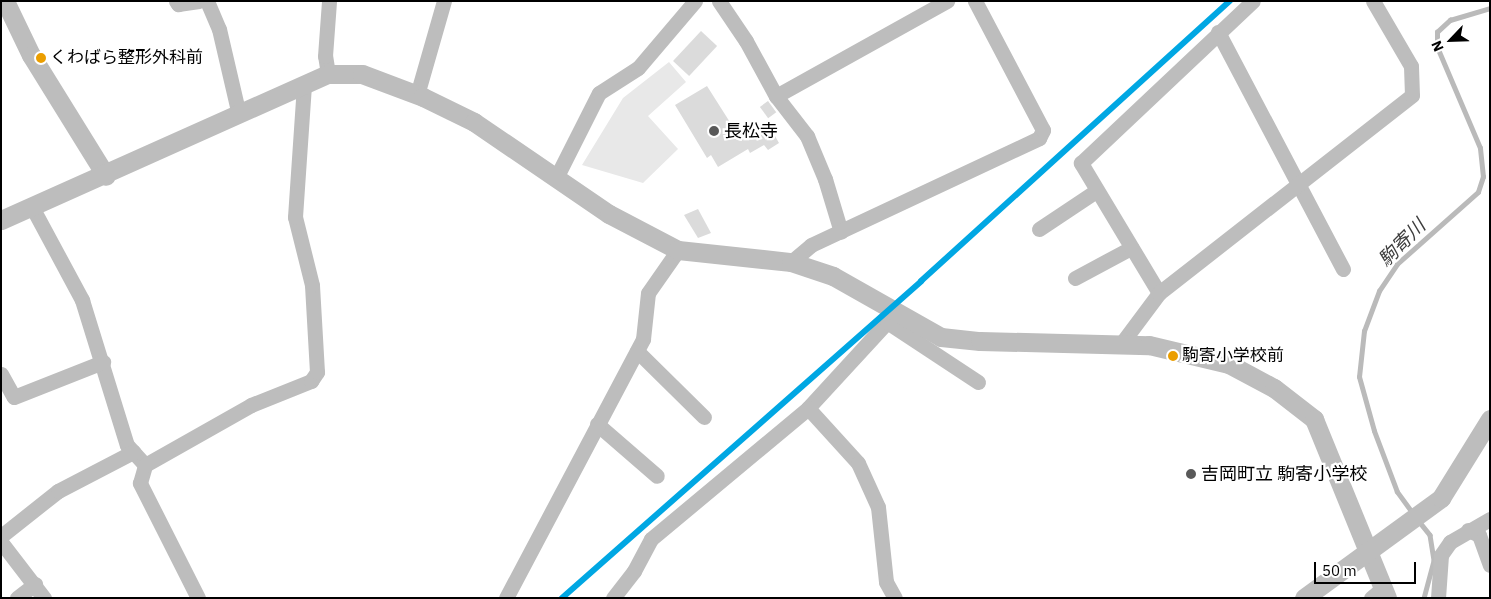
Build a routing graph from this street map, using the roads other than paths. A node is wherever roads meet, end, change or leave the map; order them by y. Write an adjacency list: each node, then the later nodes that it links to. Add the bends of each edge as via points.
1 (5, 1): 19 (street, via 31,55)
2 (176, 1): 3 (street, via 178,4)
3 (199, 1)
4 (207, 1): 18 (street, via 219,29)
5 (329, 1): 14 (street, via 325,56)
6 (444, 1): 16 (street)
7 (695, 1): 20 (street, via 638,68 599,93)
8 (720, 1): 17 (street)
9 (946, 1): 17 (street)
10 (975, 1): 26 (street, via 1043,130 1039,138)
11 (1254, 1): 13 (street)
12 (1373, 1): 21 (street, via 1410,66 1412,95)
13 (1218, 32): 21 (street); 22 (street, via 1081,163)
14 (328, 74): 15 (street); 16 (street, via 362,74)
15 (304, 85): 18 (street); 44 (street, via 295,217 312,286 317,372 311,381 251,405)
16 (418, 95): 20 (street, via 474,122)
17 (776, 96): 26 (street, via 806,136 825,179)
18 (240, 115): 19 (street)
19 (106, 176): 23 (street)
20 (556, 178): 28 (street, via 609,214)
21 (1296, 186): 30 (street); 32 (street)
22 (1096, 191): 25 (street); 27 (street)
23 (32, 207): 24 (street); 36 (street, via 82,300)
24 (1, 220)
25 (1040, 229)
26 (841, 232): 29 (street, via 811,245)
27 (1131, 248): 31 (street); 32 (street)
28 (678, 250): 29 (street); 35 (street, via 648,293 643,339)
29 (790, 262): 33 (street, via 833,276)
30 (1343, 269)
31 (1075, 278)
32 (1159, 293): 34 (street)
33 (936, 344): 34 (street, via 980,341); 38 (street); 39 (street, via 887,322)
34 (1122, 344): 50 (street, via 1149,345 1229,364 1274,388 1314,419)
35 (637, 351): 40 (street); 42 (street)
36 (103, 362): 37 (street, via 14,397); 43 (street, via 127,445)
37 (1, 374)
38 (978, 382)
39 (808, 408): 58 (street, via 651,539 634,571); 59 (street, via 858,463 878,507 886,582)
40 (704, 417)
41 (1490, 419): 50 (street, via 1441,498)
42 (597, 424): 45 (street); 57 (street)
43 (133, 452): 44 (street); 48 (street, via 58,491)
44 (145, 465): 56 (street, via 140,483)
45 (657, 476)
46 (1490, 519): 47 (street)
47 (1468, 530): 51 (street, via 1479,535); 61 (street, via 1450,542 1441,555)
48 (1, 536)
49 (1, 542): 52 (street)
50 (1368, 552): 53 (street); 60 (street)
51 (1490, 565)
52 (35, 584): 54 (street); 55 (street)
53 (1380, 595)
54 (17, 598)
55 (44, 598)
56 (198, 598)
57 (506, 598)
58 (613, 598)
59 (895, 598)
60 (1304, 598)
61 (1438, 598)

